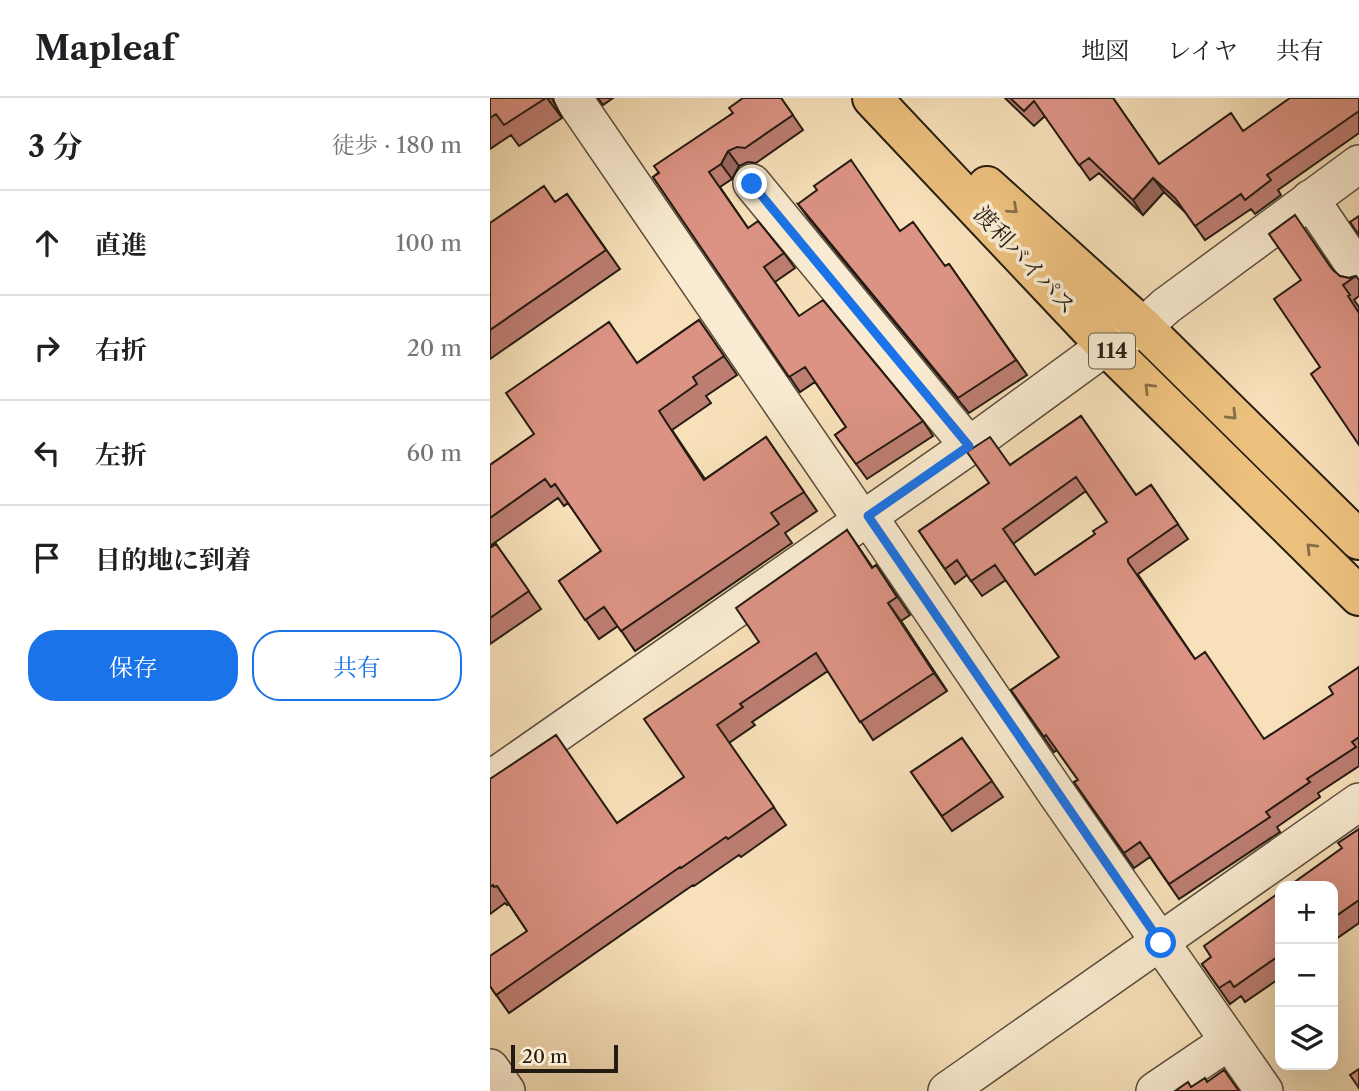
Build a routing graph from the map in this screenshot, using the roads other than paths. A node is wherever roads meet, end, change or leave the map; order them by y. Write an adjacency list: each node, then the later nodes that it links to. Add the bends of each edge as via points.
1 (573, 98): 11 (street)
2 (872, 98): 9 (highway, 渡利バイパス / 114)
3 (889, 98): 8 (highway, 渡利バイパス / 114, one-way to 8)
4 (1359, 164): 6 (street)
5 (752, 184): 10 (street)
6 (1310, 199): 7 (street); 8 (street)
7 (1359, 272)
8 (1143, 327): 9 (street); 12 (highway, 渡利バイパス / 114, one-way to 12)
9 (1106, 346): 10 (street); 13 (highway, 渡利バイパス / 114, one-way to 9)
10 (969, 446): 11 (street)
11 (865, 518): 14 (street); 16 (street)
12 (1359, 540)
13 (1359, 596)
14 (490, 780)
15 (1359, 802): 16 (street)
16 (1161, 943): 17 (street); 20 (street)
17 (1229, 1041): 21 (street); 22 (street)
18 (490, 1068): 19 (street)
19 (506, 1091)
20 (947, 1091)
21 (1155, 1091)
22 (1264, 1091)

